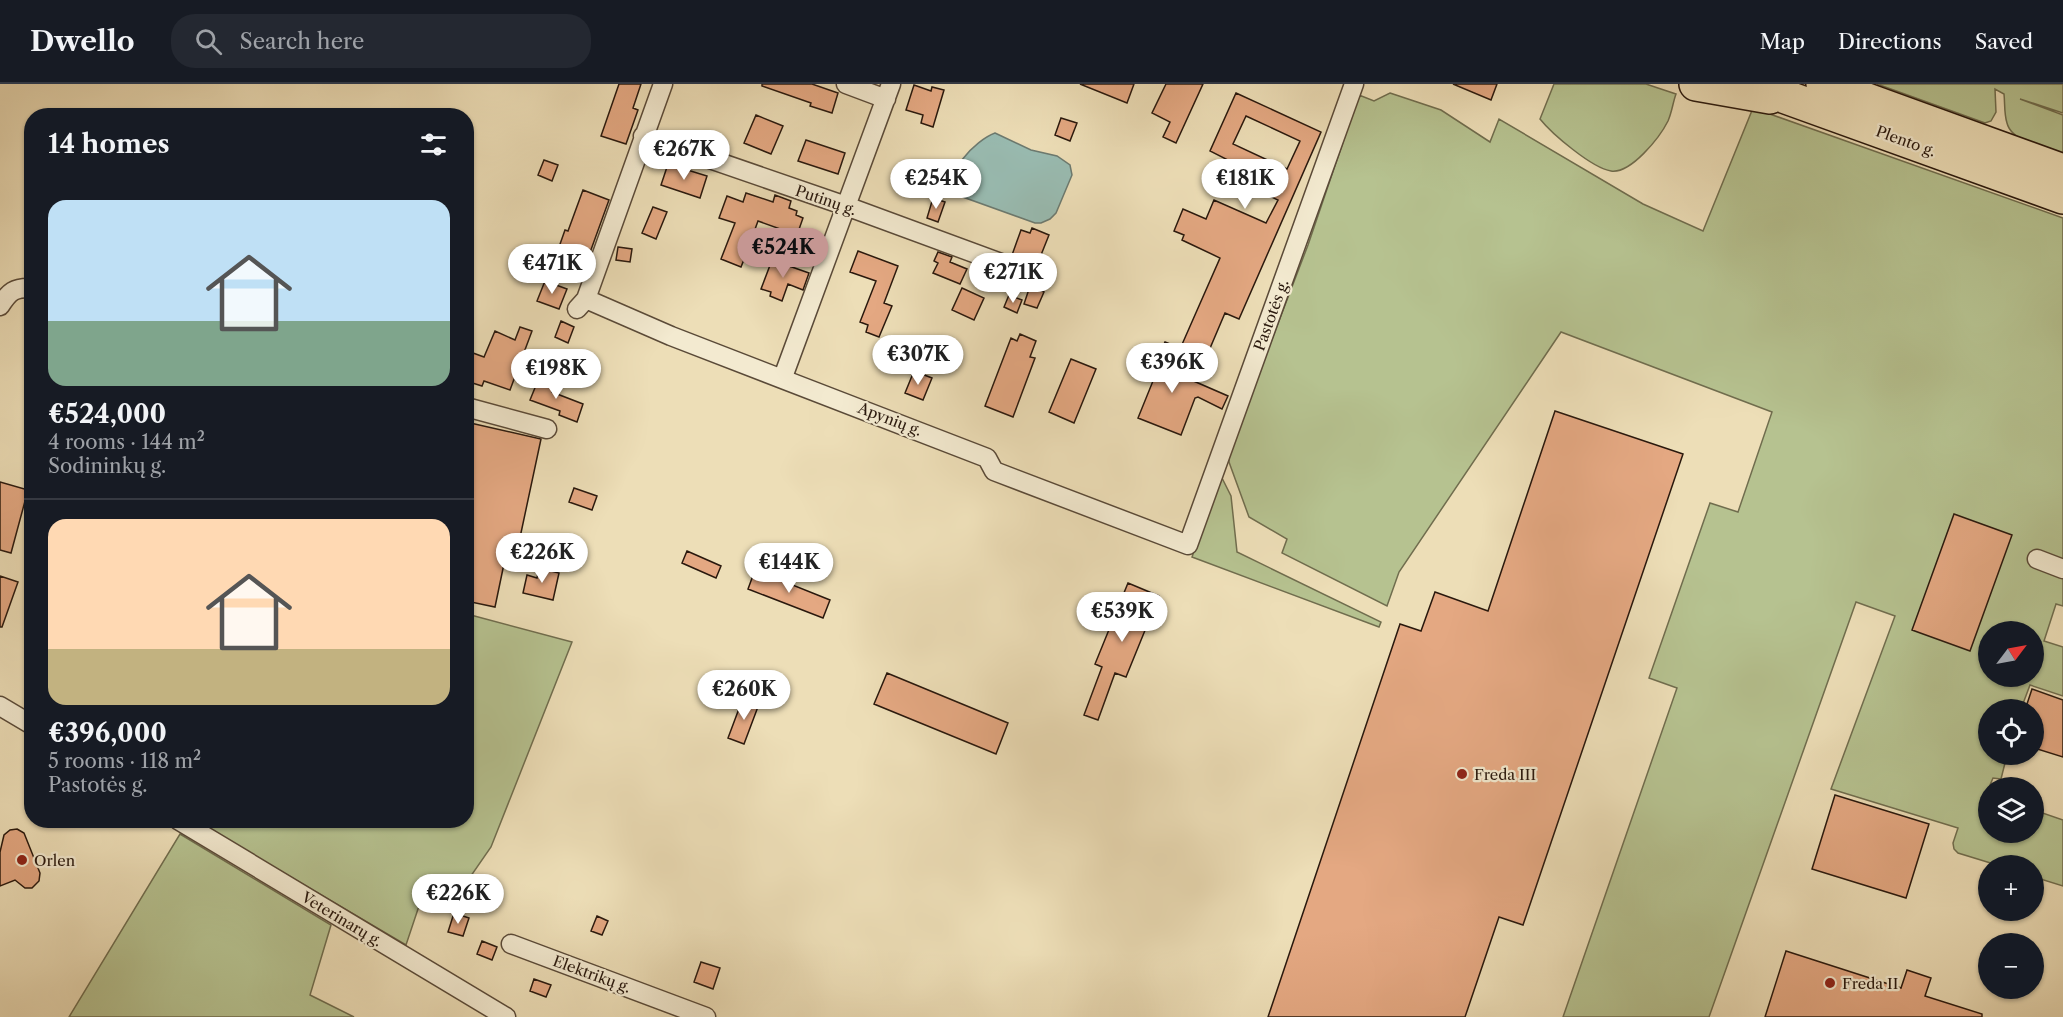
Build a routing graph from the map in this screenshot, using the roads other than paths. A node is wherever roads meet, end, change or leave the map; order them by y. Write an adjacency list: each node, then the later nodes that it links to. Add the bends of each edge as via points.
1 (663, 84): 8 (street)
2 (846, 84): 6 (street)
3 (1354, 84): 18 (street, Pastotės g.)
4 (1696, 84): 7 (highway)
5 (1750, 84): 7 (highway, Plento g.)
6 (888, 91): 11 (street)
7 (1812, 93): 9 (highway, Plento g.); 10 (highway, Plento g.)
8 (643, 136): 11 (street, Putinų g.); 15 (street, Apynių g., via 582,304)
9 (2063, 171)
10 (2063, 197)
11 (846, 206): 12 (street, Putinų g.); 15 (street)
12 (1009, 266)
13 (24, 287): 14 (street, via 7,295)
14 (0, 306)
15 (783, 377): 18 (street, Apynių g., via 987,458 994,471)
16 (474, 409): 17 (street)
17 (547, 429)
18 (1188, 545)
19 (2037, 559): 20 (street)
20 (2063, 569)
21 (0, 706): 22 (street)
22 (24, 721)
23 (191, 828): 25 (street, Veterinarų g.)
24 (511, 944): 26 (street, Elektrikų g.)
25 (506, 1017)
26 (706, 1017)

